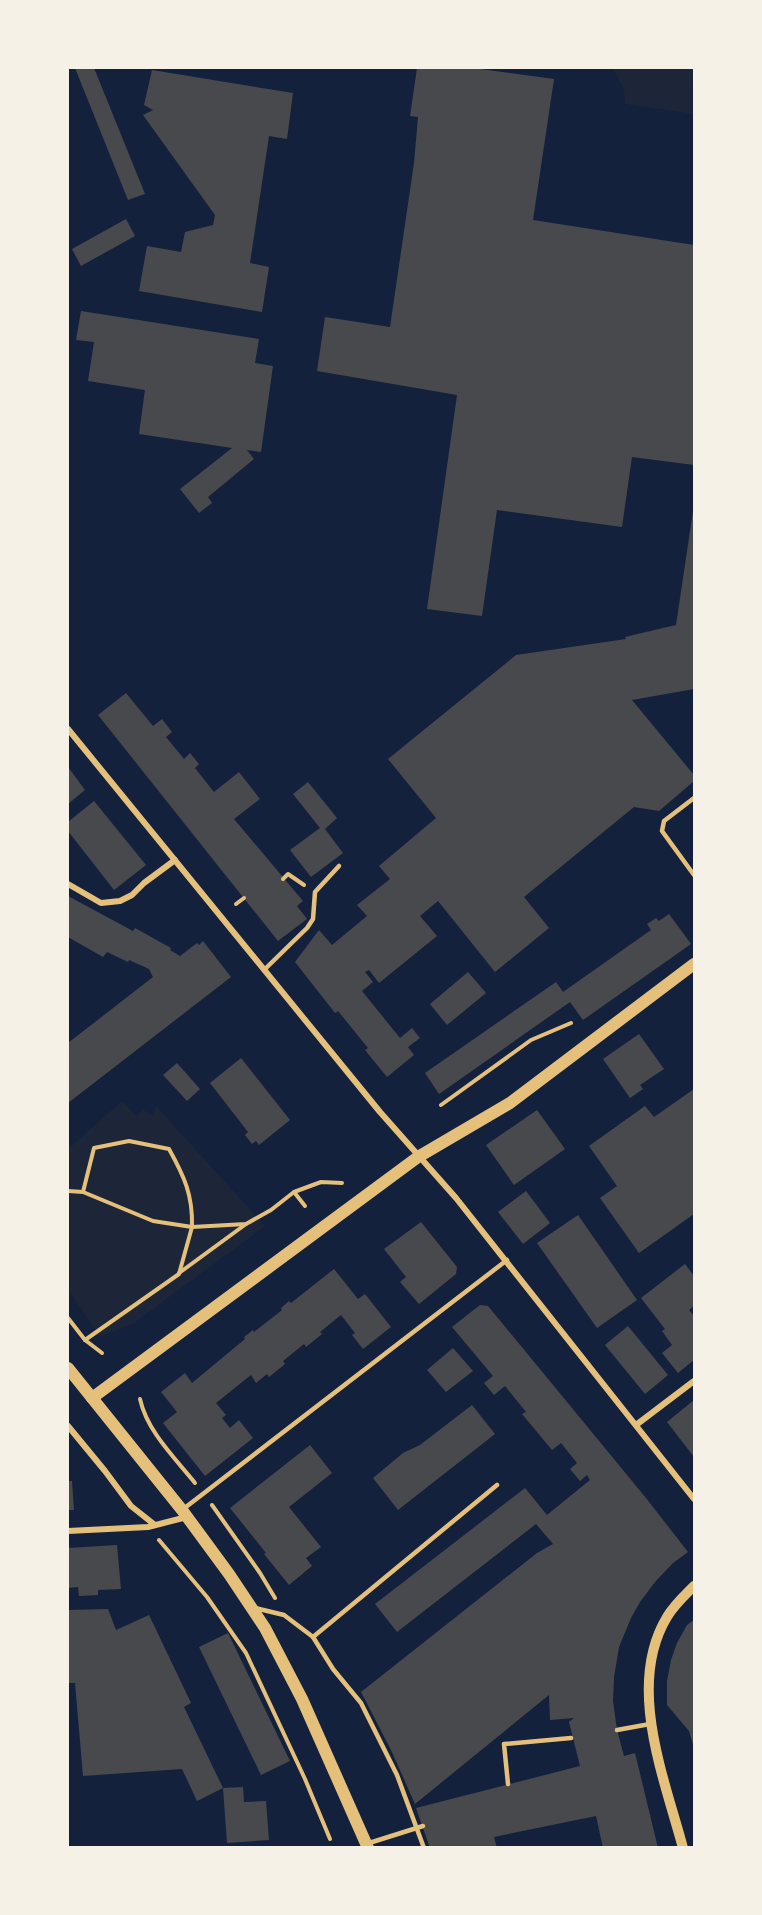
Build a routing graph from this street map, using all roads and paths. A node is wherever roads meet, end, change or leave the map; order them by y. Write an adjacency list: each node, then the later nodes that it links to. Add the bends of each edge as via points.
1 (68, 729): 3 (street)
2 (694, 798): 5 (lane, via 664,821 662,831)
3 (175, 860): 7 (street, via 120,901 101,903); 12 (street)
4 (339, 866): 8 (lane)
5 (694, 875)
6 (283, 879): 8 (path, via 288,874)
7 (68, 884)
8 (315, 892): 12 (lane, via 313,919)
9 (244, 898): 10 (path)
10 (236, 904)
11 (694, 964): 15 (main road, via 510,1103)
12 (264, 970): 15 (street)
13 (571, 1023): 14 (path, via 531,1040)
14 (441, 1105)
15 (418, 1156): 23 (street); 30 (main road)
16 (342, 1183): 18 (path, via 321,1182)
17 (68, 1191): 19 (path)
18 (294, 1191): 20 (path); 21 (path)
19 (83, 1192): 22 (path, via 153,1221); 22 (path, via 94,1148 129,1141 168,1149 184,1177 193,1212)
20 (305, 1206)
21 (246, 1224): 22 (path); 24 (path)
22 (192, 1227): 24 (path)
23 (507, 1260): 31 (street); 35 (lane)
24 (179, 1274): 26 (path)
25 (68, 1318): 26 (path)
26 (85, 1340): 27 (path)
27 (102, 1353)
28 (68, 1368): 30 (main road)
29 (694, 1381): 31 (street)
30 (93, 1398): 35 (main road)
31 (636, 1425): 34 (street)
32 (68, 1426): 36 (street, via 131,1506)
33 (497, 1485): 41 (lane)
34 (694, 1499)
35 (185, 1513): 36 (street); 40 (main road)
36 (155, 1525): 37 (street)
37 (68, 1531)
38 (159, 1539): 47 (path, via 212,1602 246,1653)
39 (694, 1586): 42 (street, via 666,1618 653,1652)
40 (251, 1607): 41 (lane, via 284,1615); 48 (main road, via 302,1699)
41 (313, 1637): 46 (lane, via 362,1703)
42 (650, 1724): 43 (lane); 50 (street)
43 (617, 1730)
44 (571, 1738): 45 (lane, via 504,1744)
45 (508, 1785)
46 (420, 1827): 48 (lane); 49 (lane)
47 (330, 1839)
48 (366, 1846)
49 (424, 1848)
50 (683, 1848)

